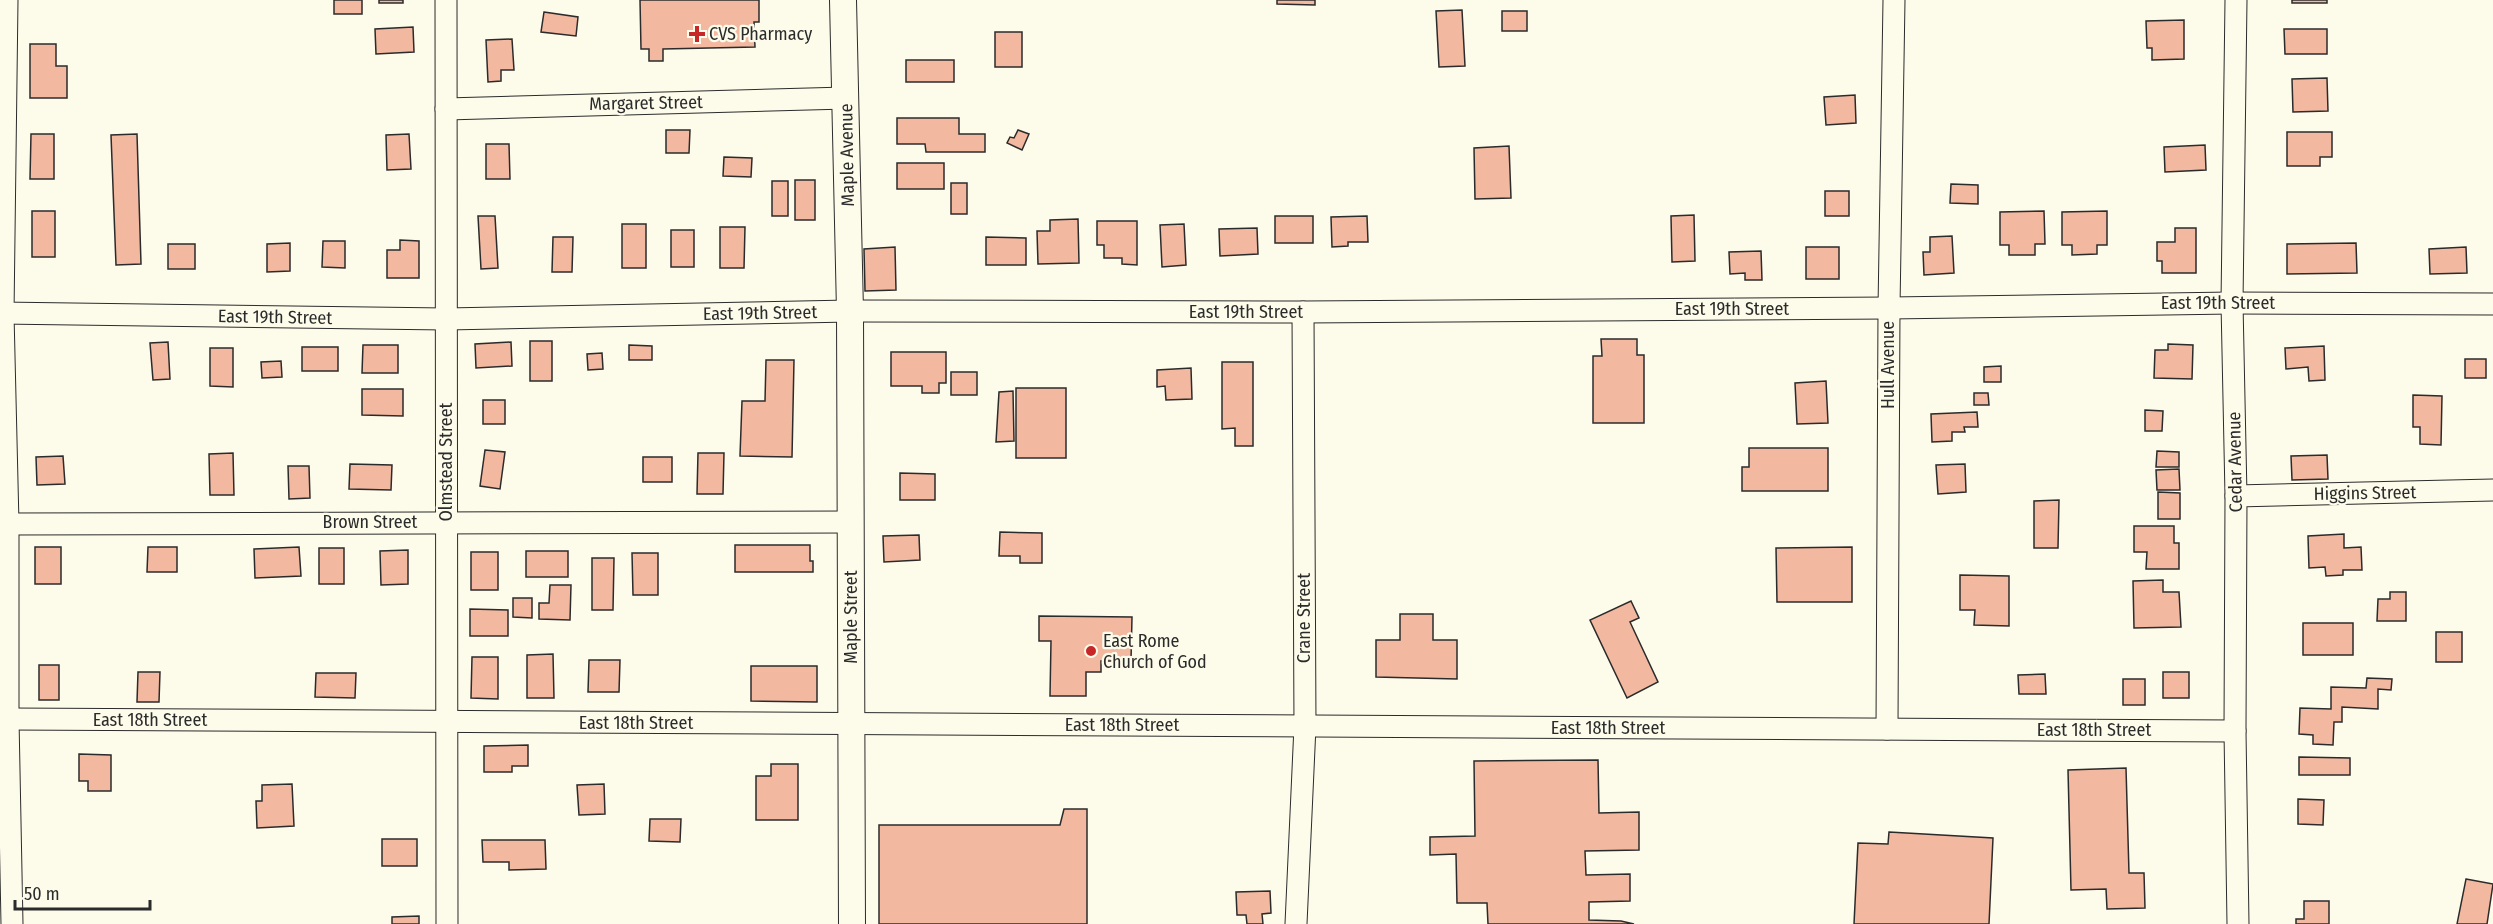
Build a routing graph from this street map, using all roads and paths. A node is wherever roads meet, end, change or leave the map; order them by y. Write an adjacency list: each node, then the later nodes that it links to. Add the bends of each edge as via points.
1 (7, 0): 13 (street)
2 (446, 0): 7 (street, Olmstead Street)
3 (843, 0): 6 (main road, Maple Avenue)
4 (1894, 0): 10 (street, Hull Avenue)
5 (2235, 0): 8 (street, Cedar Avenue)
6 (846, 98): 7 (street, Margaret Street); 11 (main road, Maple Avenue)
7 (446, 109): 14 (street, Olmstead Street)
8 (2232, 303): 9 (street, East 19th Street); 10 (street, East 19th Street); 16 (street, Cedar Avenue)
9 (2493, 304)
10 (1889, 308): 12 (street, East 19th Street); 24 (street, Hull Avenue)
11 (850, 311): 12 (street, East 19th Street); 14 (street, East 19th Street); 18 (main road, Maple Street)
12 (1303, 312): 23 (street, Crane Street)
13 (2, 314): 14 (street, East 19th Street); 19 (street)
14 (446, 319): 17 (street, Olmstead Street)
15 (2493, 490): 16 (street, Higgins Street)
16 (2236, 496): 25 (street, Cedar Avenue)
17 (446, 522): 18 (street, Brown Street); 19 (street, Brown Street); 21 (street, Olmstead Street)
18 (850, 522): 22 (main road, Maple Street)
19 (4, 527): 20 (street)
20 (8, 719): 21 (street, East 18th Street); 26 (street)
21 (447, 722): 22 (street, East 18th Street); 27 (street, Olmstead Street)
22 (851, 724): 23 (street, East 18th Street); 28 (main road, Maple Street)
23 (1305, 726): 24 (street, East 18th Street); 29 (street, Crane Street)
24 (1887, 729): 25 (street, East 18th Street)
25 (2235, 731): 30 (street, Cedar Avenue)
26 (8, 919)
27 (447, 924)
28 (852, 924)
29 (1296, 924)
30 (2238, 924)

